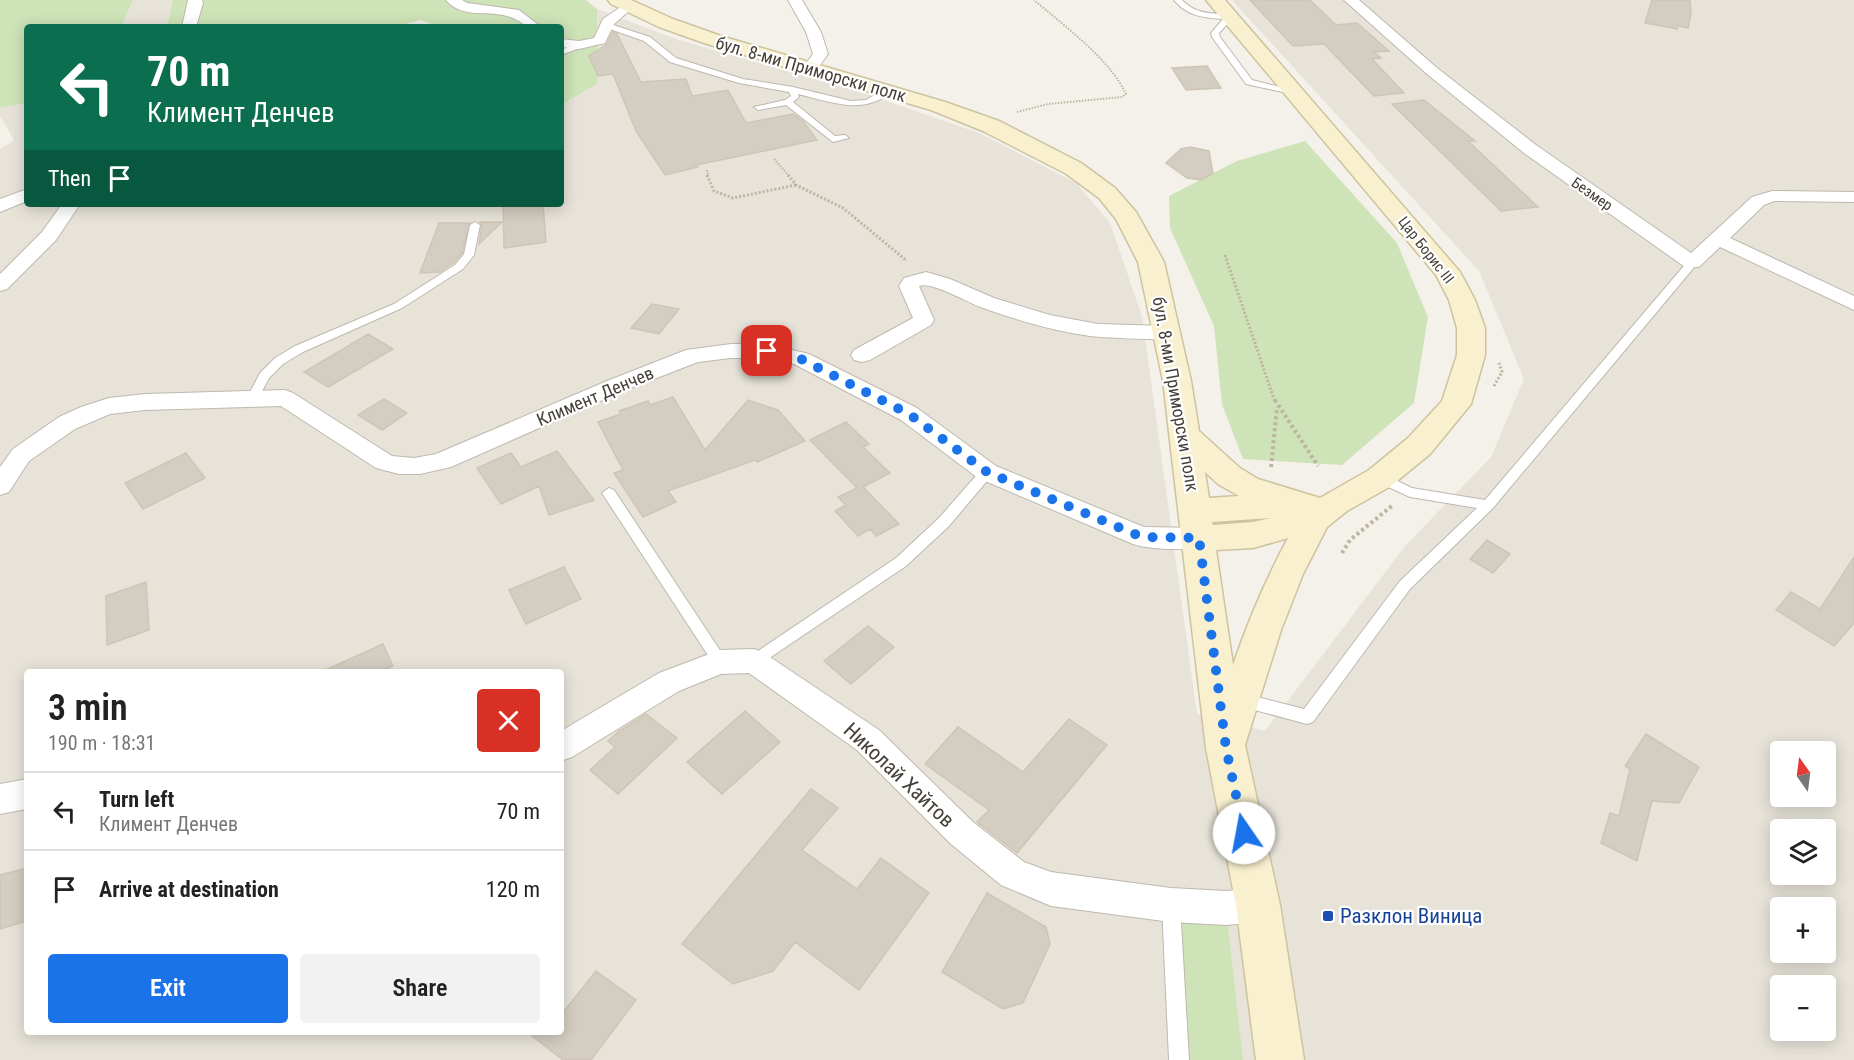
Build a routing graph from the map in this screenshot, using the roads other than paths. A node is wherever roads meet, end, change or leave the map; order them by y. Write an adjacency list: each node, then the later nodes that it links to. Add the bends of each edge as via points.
1 (195, 0): 8 (street)
2 (453, 0): 9 (street, via 463,7 514,13)
3 (795, 0): 14 (street, via 819,43 821,54)
4 (1351, 0): 26 (street, Безмер, via 1530,149)
5 (623, 3): 10 (street); 14 (street, бул. 8-ми Приморски полк, via 714,40)
6 (1177, 3): 7 (lane, via 1198,15)
7 (1222, 8): 34 (street, Цар Борис III, via 1447,272 1462,300 1471,328 1471,355 1456,404 1419,446)
8 (190, 24)
9 (530, 24)
10 (607, 26): 12 (street, via 600,40); 15 (lane, via 647,39 673,60 742,81)
11 (564, 43): 12 (street)
12 (579, 45): 13 (lane)
13 (564, 52)
14 (810, 69): 16 (street, бул. 8-ми Приморски полк)
15 (793, 90): 16 (lane, via 851,104 868,102); 17 (lane, via 795,97)
16 (888, 91): 29 (street, бул. 8-ми Приморски полк, via 991,126 1073,168 1107,193 1127,217 1151,262)
17 (788, 102): 18 (lane); 19 (lane, via 833,139)
18 (758, 107)
19 (845, 138)
20 (24, 196): 22 (street)
21 (1854, 197): 25 (street, via 1773,196 1758,201)
22 (0, 206)
23 (69, 207): 27 (street, via 49,236)
24 (475, 225): 31 (lane, via 469,255 459,267 398,306 279,361 264,376)
25 (1718, 239): 26 (street); 28 (street)
26 (1692, 263): 37 (lane)
27 (0, 285)
28 (1854, 304)
29 (1168, 333): 30 (street, via 1078,328 972,298 920,277 909,286 924,320); 32 (street, бул. 8-ми Приморски полк)
30 (862, 355)
31 (253, 398): 33 (street, Климент Денчев, via 285,398 384,462 420,467 443,461 694,356 767,351 801,359 909,414); 35 (street, Климент Денчев, via 145,402 89,412 21,455)
32 (1184, 435): 38 (street, via 1246,487); 39 (street, бул. 8-ми Приморски полк)
33 (987, 472): 39 (street, Климент Денчев, via 1142,537); 40 (lane, via 944,522 901,562)
34 (1380, 478): 37 (lane, via 1410,492); 38 (street, Цар Борис III)
35 (0, 486)
36 (609, 493): 41 (lane)
37 (1488, 505): 42 (lane, via 1405,585 1307,717)
38 (1320, 509): 39 (street, Цар Борис III, via 1253,535); 42 (street, via 1286,574)
39 (1197, 525): 44 (street, бул. 8-ми Приморски полк)
40 (754, 661): 41 (street); 47 (street, Николай Хайтов, via 868,740 962,833 1013,874 1051,889)
41 (720, 662): 43 (street, via 669,682)
42 (1241, 700): 44 (street)
43 (564, 745)
44 (1226, 748): 48 (street, бул. 8-ми Приморски полк)
45 (24, 795): 46 (street)
46 (0, 799)
47 (1171, 905): 48 (street, Николай Хайтов); 49 (lane)
48 (1258, 905): 50 (street, бул. 8-ми Приморски полк)
49 (1179, 1060)
50 (1280, 1060)

